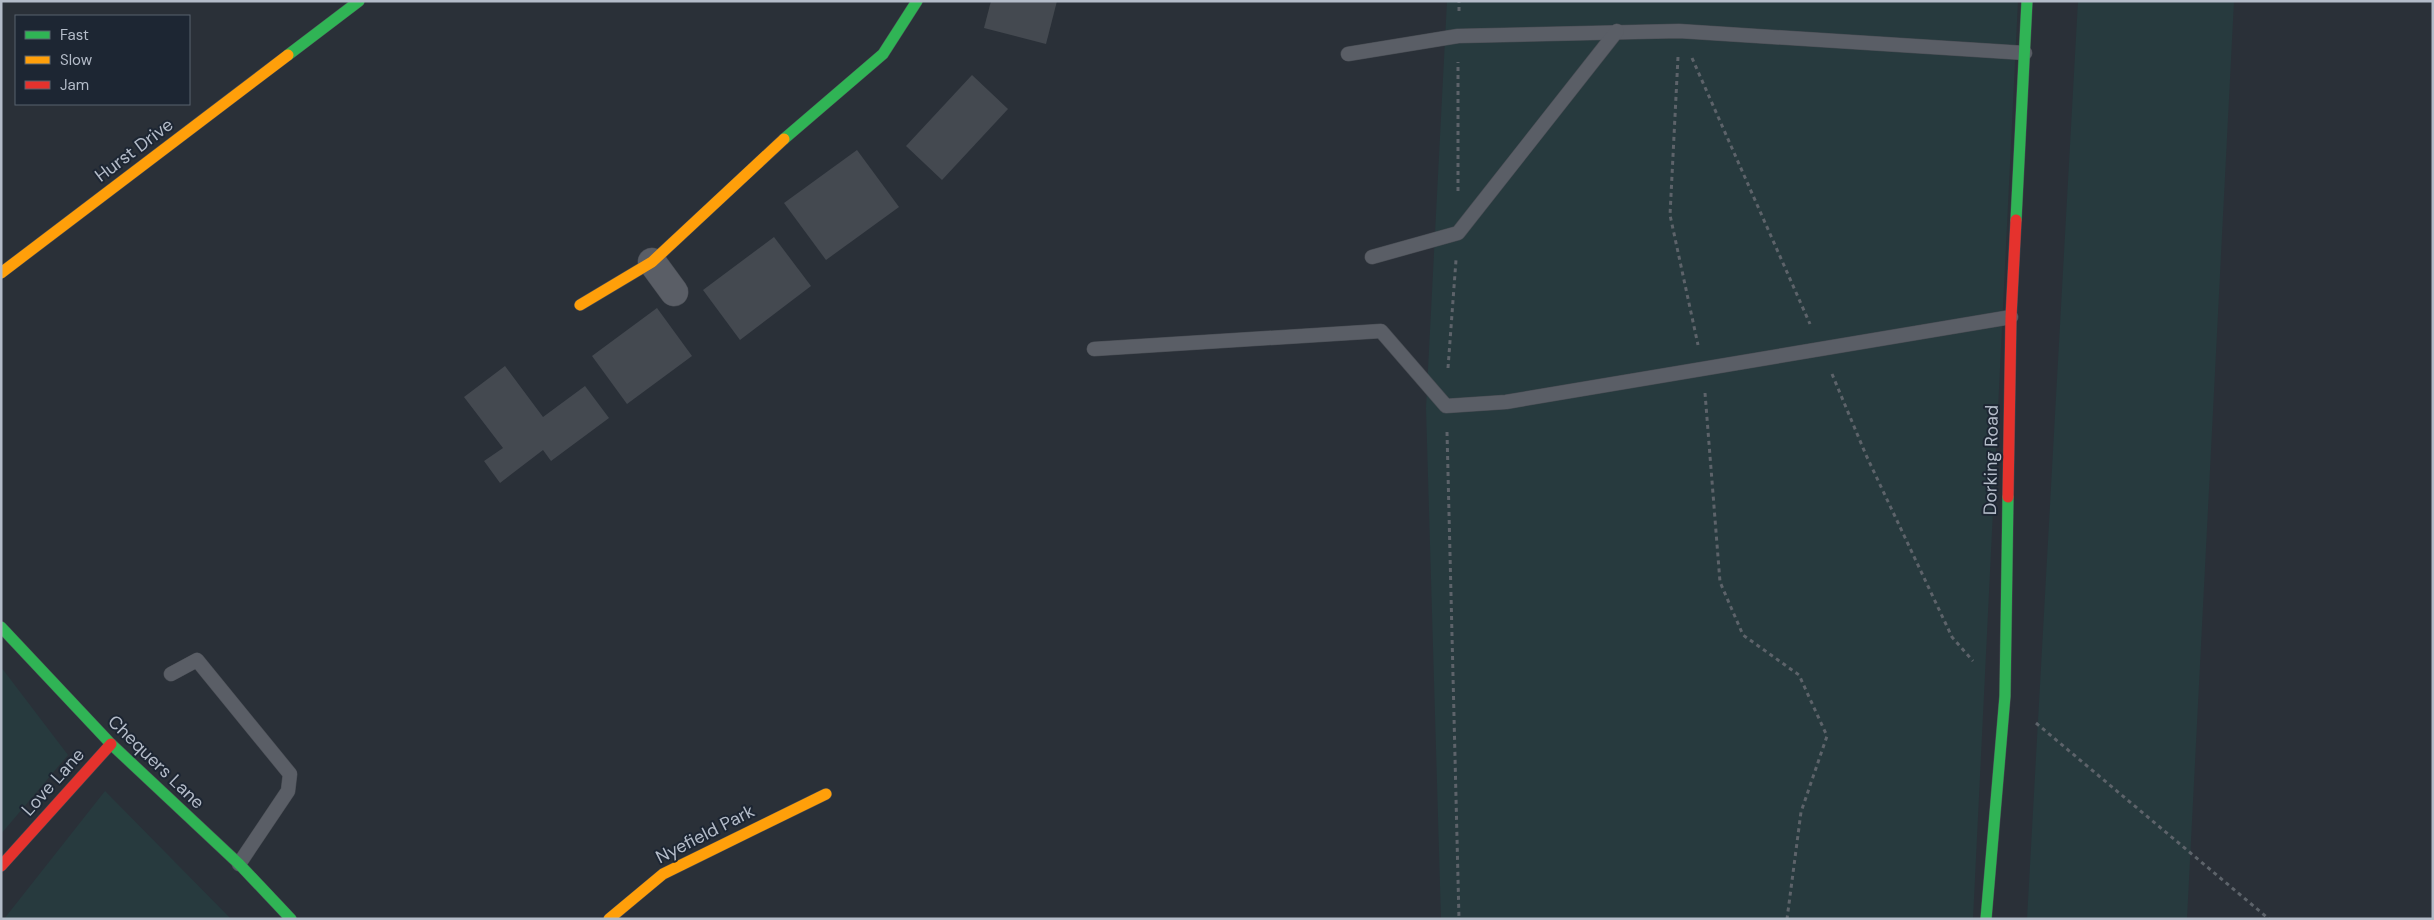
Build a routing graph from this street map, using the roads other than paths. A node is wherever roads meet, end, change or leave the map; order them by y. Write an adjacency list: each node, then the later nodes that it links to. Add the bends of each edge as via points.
1 (359, 1): 9 (main road, Hurst Drive)
2 (917, 1): 8 (main road, via 882,54 785,138)
3 (2027, 1): 5 (main road, Dorking Road)
4 (1617, 31): 5 (lane, via 1679,31); 6 (lane, via 1458,36); 7 (lane, via 1458,233)
5 (2025, 53): 12 (main road, Dorking Road)
6 (1348, 54)
7 (1372, 257)
8 (652, 262): 10 (street); 11 (main road)
9 (1, 273)
10 (674, 292)
11 (580, 305)
12 (2011, 317): 13 (lane, via 1506,402 1446,406 1381,331); 22 (main road, Dorking Road, via 2005,696)
13 (1094, 349)
14 (1, 627): 16 (main road, Chequers Lane)
15 (171, 674): 18 (lane, via 197,660 290,774 288,791)
16 (110, 744): 18 (main road, Chequers Lane); 19 (main road, Love Lane)
17 (826, 794): 21 (main road, Nyefield Park, via 663,874)
18 (239, 864): 20 (main road, Chequers Lane)
19 (1, 866)
20 (291, 919)
21 (609, 919)
22 (1986, 919)

